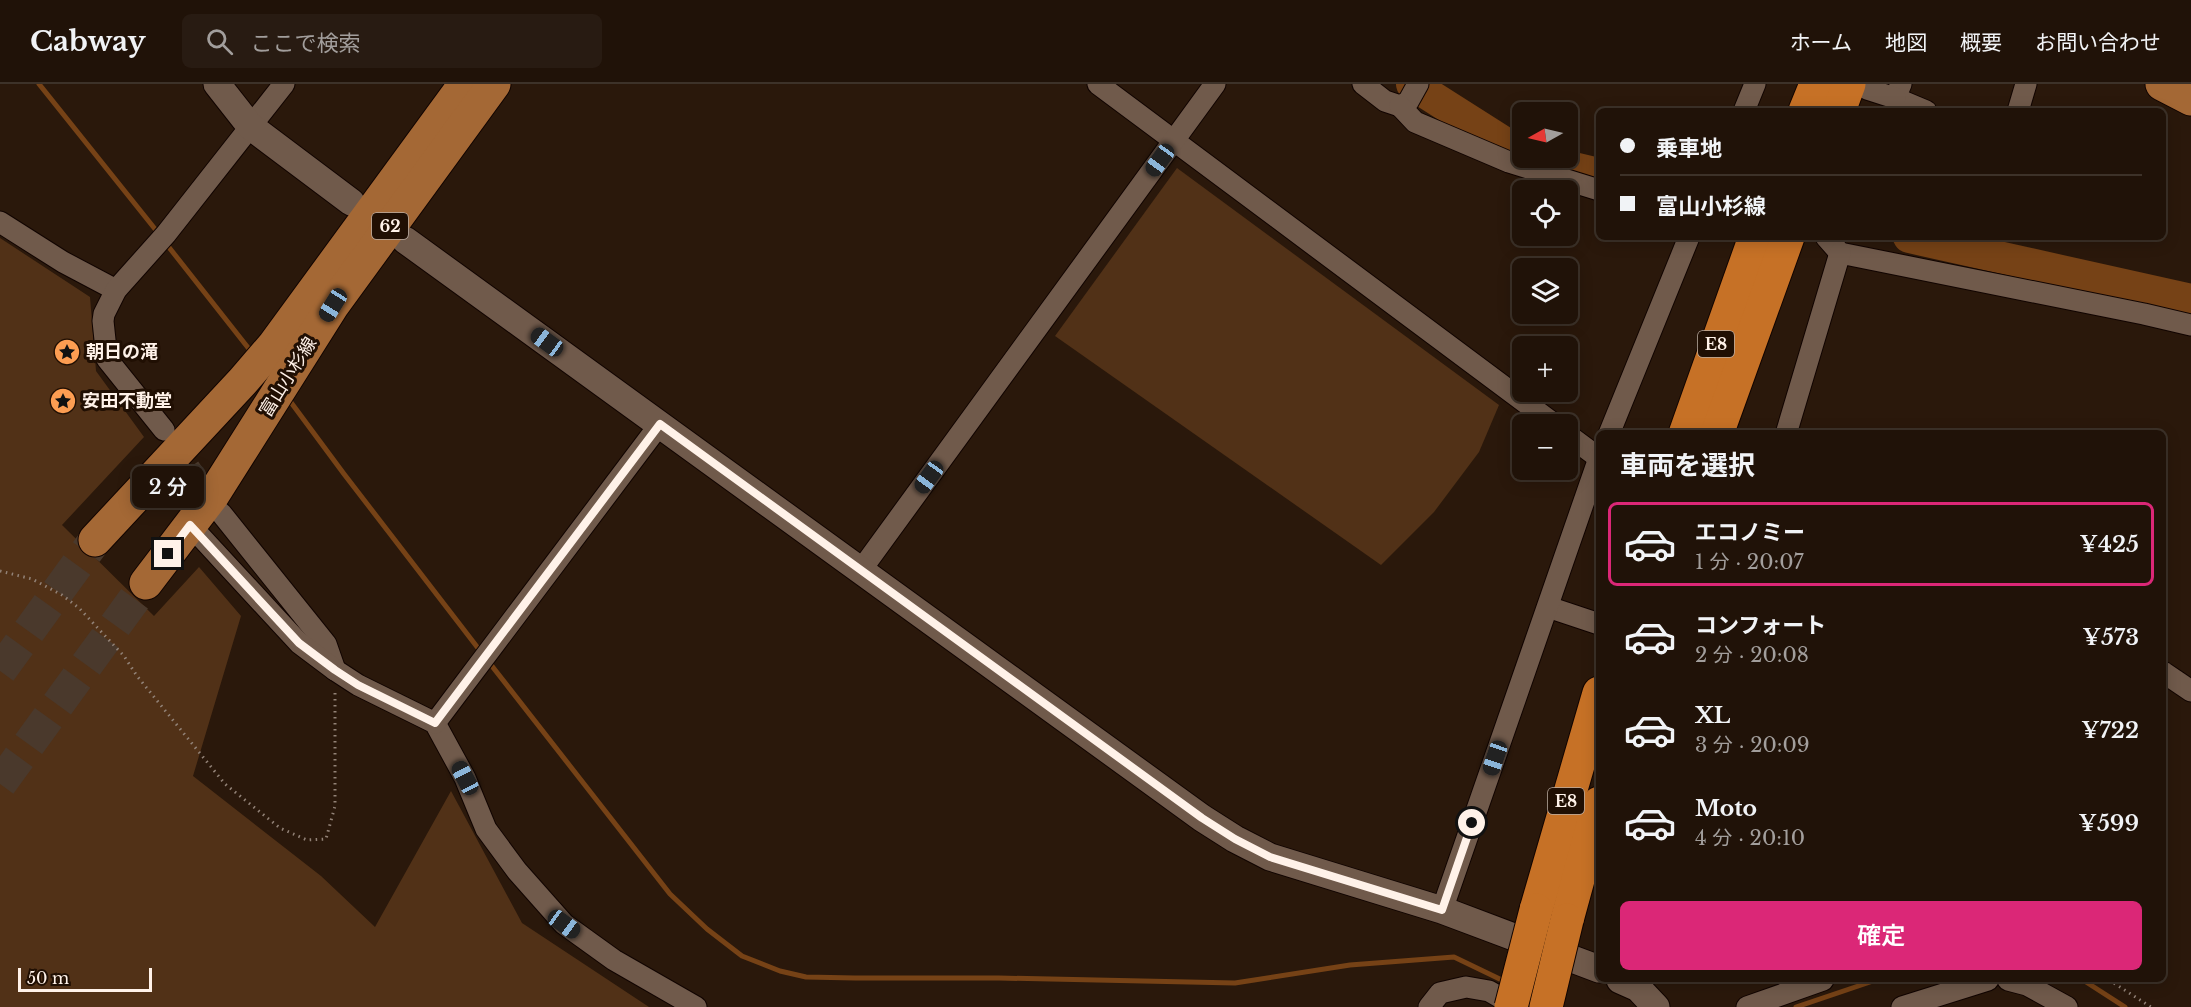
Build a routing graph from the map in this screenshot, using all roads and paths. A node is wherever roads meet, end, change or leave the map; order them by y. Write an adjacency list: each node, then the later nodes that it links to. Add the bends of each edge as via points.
1 (217, 84): 21 (street)
2 (284, 84): 21 (street)
3 (465, 84): 45 (main road, 富山小杉線 / 62, via 274,345)
4 (494, 84): 44 (main road, 富山小杉線 / 62, via 333,305 268,411)
5 (1098, 84): 22 (street)
6 (1215, 84): 22 (street)
7 (1363, 84): 14 (street, via 1385,101)
8 (1755, 84): 16 (street)
9 (1816, 84): 17 (highway)
10 (2026, 84): 20 (street)
11 (2162, 84): 15 (main road)
12 (1858, 87): 13 (street); 18 (highway)
13 (1898, 91): 19 (street)
14 (1409, 97): 23 (street, via 1415,122 1509,162)
15 (2191, 99)
16 (1745, 108)
17 (1806, 108)
18 (1841, 108)
19 (1922, 108)
20 (2019, 108)
21 (250, 126): 24 (street); 31 (street, via 160,241)
22 (1173, 141): 33 (street); 46 (street)
23 (1596, 189)
24 (351, 202)
25 (0, 222): 31 (street)
26 (405, 240): 34 (street)
27 (1688, 240): 36 (street)
28 (1829, 240): 30 (street)
29 (1767, 248): 37 (highway, E8); 38 (highway, E8)
30 (1840, 253): 32 (street); 39 (street)
31 (116, 290): 35 (street, via 103,321 107,358)
32 (2191, 325)
33 (1541, 414)
34 (660, 424): 46 (street); 55 (street)
35 (164, 430)
36 (1611, 430)
37 (1687, 430)
38 (1718, 430)
39 (1795, 430)
40 (1578, 442): 41 (street)
41 (1596, 456)
42 (1596, 467): 49 (street)
43 (221, 513): 51 (street, via 326,644)
44 (190, 525): 48 (main road, 富山小杉線 / 62); 51 (street, via 299,643)
45 (95, 540)
46 (861, 570): 57 (street, via 1235,839 1270,857)
47 (0, 571): 51 (path, via 32,579 79,608 124,656 225,784 280,828 307,840 326,839 335,806)
48 (146, 583)
49 (1548, 607): 50 (street); 57 (street)
50 (1596, 623)
51 (335, 670): 55 (street)
52 (2166, 674): 53 (street)
53 (2191, 691)
54 (1596, 703): 66 (highway, E8, bridge)
55 (435, 723): 64 (street, via 465,778 486,829 564,924 614,960)
56 (1596, 814): 68 (highway, E8, bridge)
57 (1442, 910): 58 (street)
58 (1596, 968)
59 (1624, 982): 69 (street, via 1638,988)
60 (1817, 982): 70 (street)
61 (1982, 982): 71 (street)
62 (2015, 982): 72 (street)
63 (2112, 982): 73 (path)
64 (696, 1007)
65 (1429, 1007): 67 (street, via 1440,993 1466,987 1489,991)
66 (1511, 1007)
67 (1517, 1007)
68 (1546, 1007)
69 (1656, 1007)
70 (1747, 1007)
71 (1902, 1007)
72 (2067, 1007)
73 (2151, 1007)

